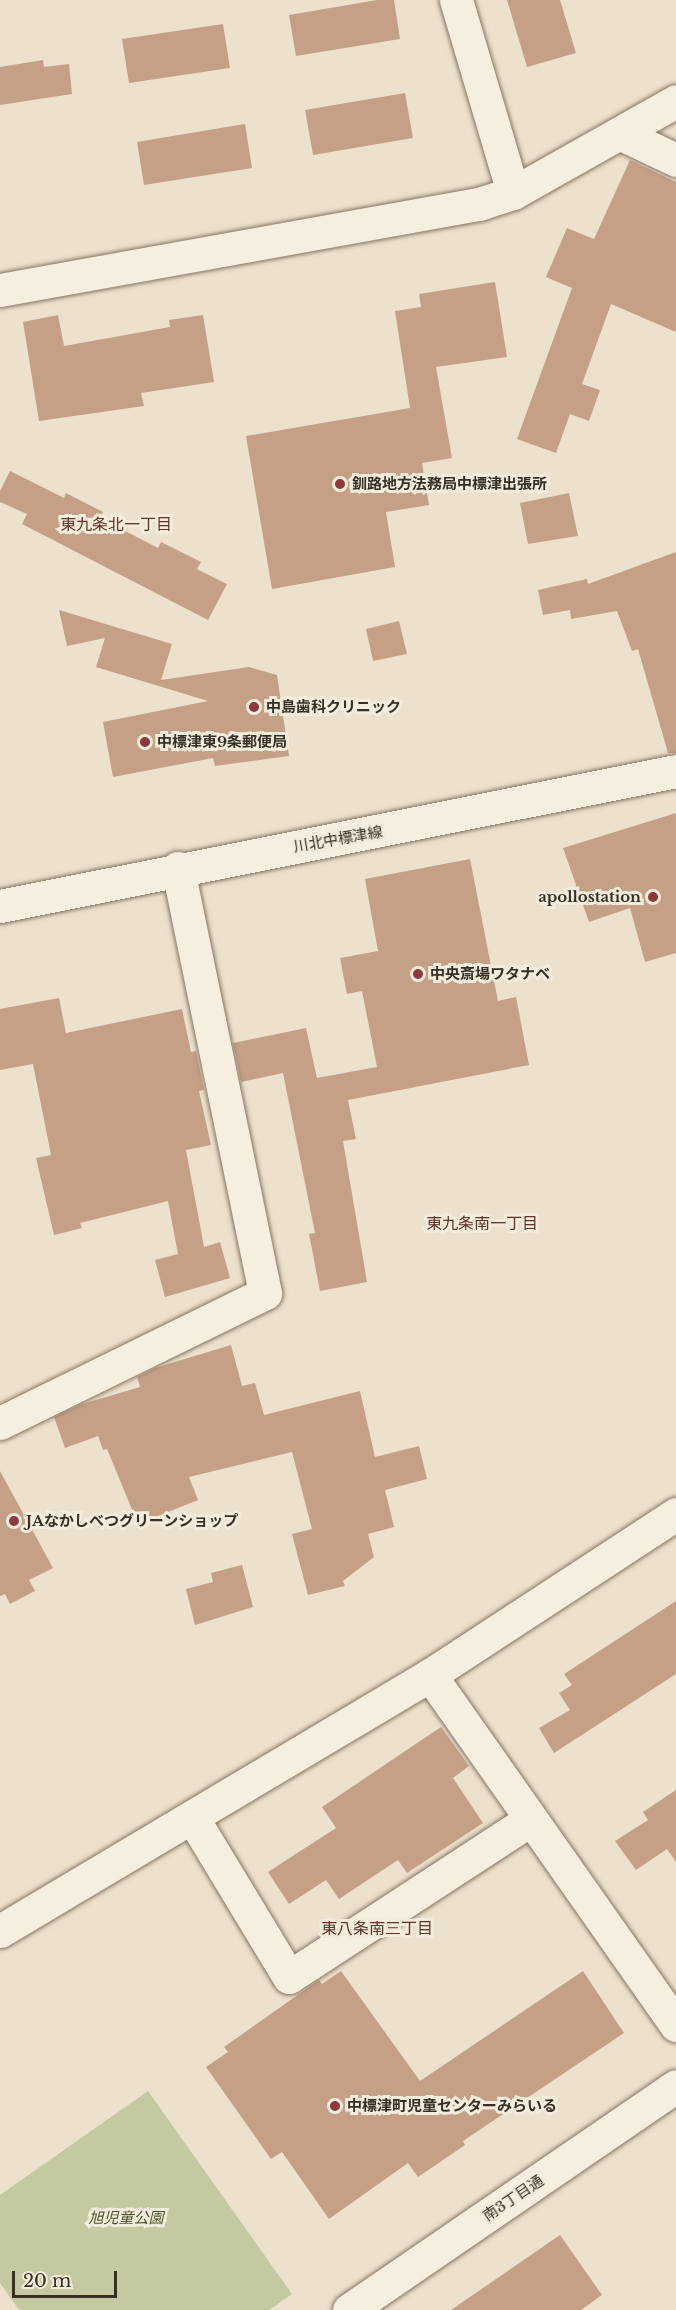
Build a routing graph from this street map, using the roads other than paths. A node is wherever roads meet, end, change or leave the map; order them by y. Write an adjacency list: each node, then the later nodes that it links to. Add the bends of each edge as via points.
1 (456, 0): 5 (street)
2 (676, 101): 3 (street)
3 (621, 134): 4 (street); 5 (street)
4 (676, 160)
5 (513, 194): 6 (street, via 415,217)
6 (0, 290)
7 (676, 771): 8 (street, 川北中標津線)
8 (178, 868): 9 (street, 川北中標津線); 10 (street, via 265,1293)
9 (0, 906)
10 (0, 1423)
11 (676, 1514): 12 (street)
12 (430, 1676): 13 (street); 14 (street)
13 (192, 1817): 14 (street, via 289,1977); 15 (street)
14 (531, 1819): 16 (street)
15 (0, 1931)
16 (676, 2025)
17 (676, 2086): 18 (street, 南3丁目通)
18 (349, 2310)

